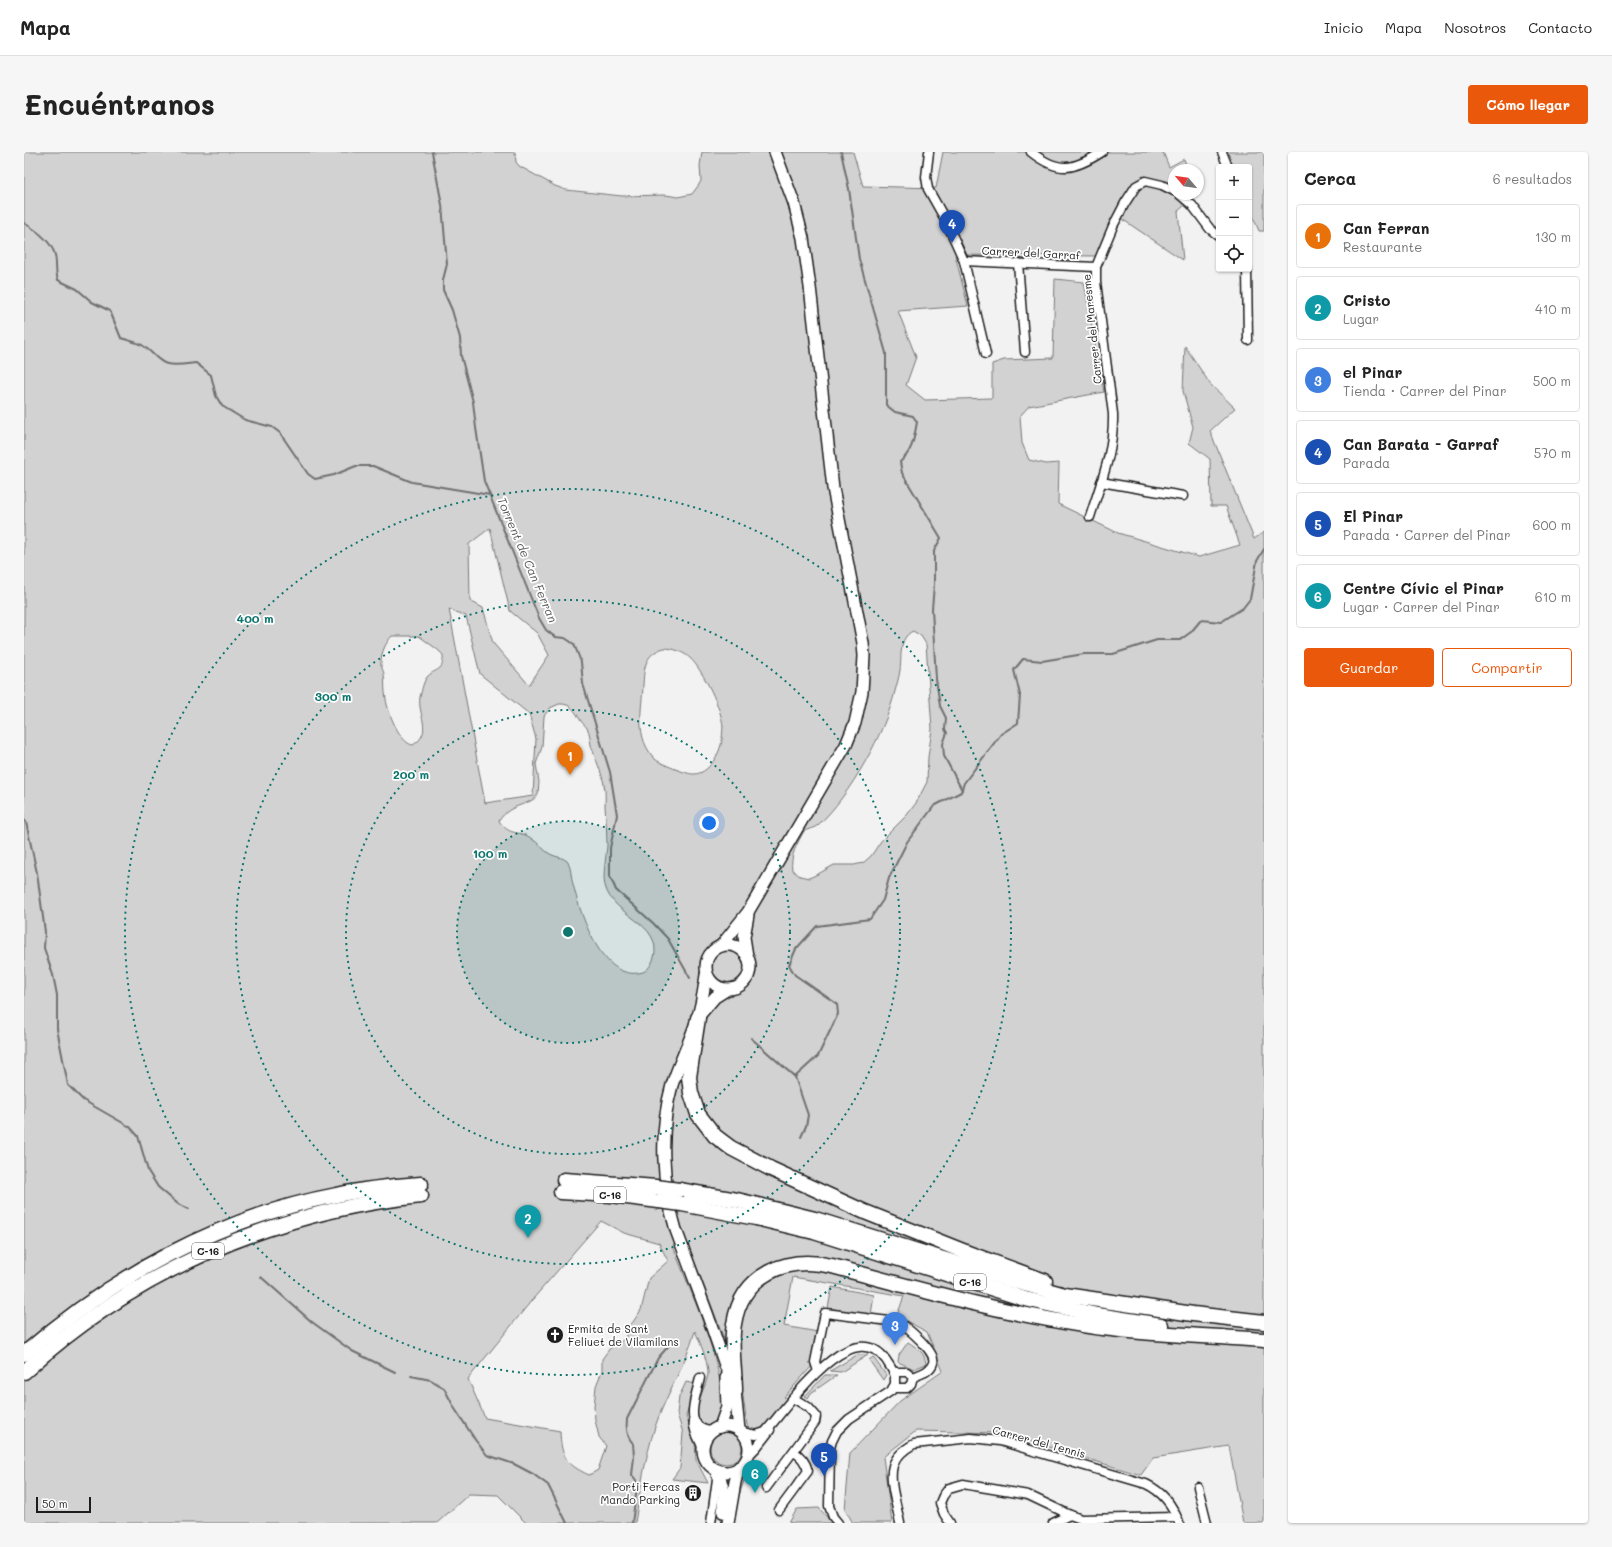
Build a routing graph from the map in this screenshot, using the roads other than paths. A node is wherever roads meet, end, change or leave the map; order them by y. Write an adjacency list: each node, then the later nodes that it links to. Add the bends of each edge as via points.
1 (775, 152): 20 (main road, via 794,203 803,238 833,488 864,656 861,699 851,734)
2 (929, 152): 10 (street, via 926,177 928,190 946,221)
3 (1031, 152): 4 (street, via 1044,162 1064,168 1076,166)
4 (1102, 152)
5 (1222, 152): 6 (street)
6 (1227, 164)
7 (1168, 188): 12 (street, Carrer del Maresme, via 1145,181 1136,186 1121,210)
8 (1186, 200): 9 (street)
9 (1216, 234)
10 (964, 261): 11 (street, Carrer del Garraf); 16 (street)
11 (1018, 263): 12 (street, Carrer del Garraf); 15 (street)
12 (1096, 267): 17 (street, Carrer del Maresme, via 1113,414 1110,455)
13 (1247, 272): 14 (street)
14 (1248, 340)
15 (1025, 352)
16 (986, 354)
17 (1101, 482): 18 (street); 19 (street, Carrer del Maresme)
18 (1183, 496)
19 (1090, 517)
20 (748, 912): 21 (main road); 22 (main road, via 744,937)
21 (721, 946): 22 (main road, via 740,948); 23 (main road, via 708,956)
22 (747, 956): 24 (main road, via 750,968 748,978 739,987)
23 (706, 975): 24 (main road, via 713,985); 25 (main road)
24 (726, 990): 25 (main road, via 715,997)
25 (698, 1018): 26 (highway, via 689,1077 691,1093 698,1114 715,1136 731,1148 865,1212); 31 (main road, via 667,1107 664,1144 666,1180 676,1230)
26 (1084, 1298): 27 (highway, C-16); 28 (highway, C-16, bridge, via 1010,1280 802,1215 737,1200 656,1187 563,1186 741,1214 814,1232 1002,1292 1063,1308 1145,1323)
27 (1264, 1322)
28 (1264, 1334)
29 (1264, 1340): 38 (highway, via 1149,1333 1054,1320 976,1304 832,1266 798,1263 777,1268 759,1279 747,1291 738,1308 732,1342)
30 (24, 1354): 33 (highway, C-16, via 55,1327 103,1293 157,1261 214,1234 272,1212 330,1196 377,1189 421,1190 307,1216 239,1238 200,1254 105,1307)
31 (725, 1365): 38 (main road); 42 (main road, via 727,1407)
32 (818, 1371): 34 (street, via 850,1349 862,1346 878,1351); 35 (street, via 815,1362 825,1313 897,1322 907,1328 930,1352 934,1360 927,1371); 39 (street)
33 (24, 1372)
34 (894, 1372): 35 (street, via 907,1372); 37 (street, via 896,1380)
35 (913, 1377): 37 (street, via 907,1388)
36 (700, 1378): 41 (street, via 692,1412)
37 (893, 1388): 57 (street, via 849,1419 837,1431 832,1441 829,1506 832,1517)
38 (735, 1391): 43 (main road)
39 (793, 1398): 40 (street); 45 (street, via 808,1407 816,1416 815,1422)
40 (776, 1419): 43 (street, via 760,1434); 46 (street, via 772,1428)
41 (695, 1424): 42 (street, via 704,1431); 44 (main road)
42 (716, 1429): 43 (main road, via 731,1426); 44 (main road)
43 (741, 1431): 46 (main road, via 748,1444)
44 (703, 1445): 48 (main road, via 706,1459)
45 (794, 1452): 50 (street); 51 (street, via 807,1464 808,1471)
46 (747, 1457): 47 (main road)
47 (739, 1467): 48 (main road, via 729,1471); 56 (main road, via 734,1482)
48 (716, 1469): 54 (street); 55 (main road, via 724,1492)
49 (1198, 1487): 61 (street)
50 (766, 1488)
51 (779, 1510)
52 (1070, 1515): 53 (street, via 1081,1518); 59 (street, via 1028,1496 963,1484 949,1488 940,1503); 60 (street)
53 (1177, 1520): 58 (street, Carrer del Tennis, via 1170,1504 1161,1493 1146,1484 1000,1441 971,1438 914,1444 896,1457 891,1470 891,1480)
54 (711, 1523)
55 (722, 1523)
56 (728, 1523)
57 (838, 1523)
58 (900, 1523)
59 (950, 1523)
60 (1053, 1523)
61 (1208, 1523)

